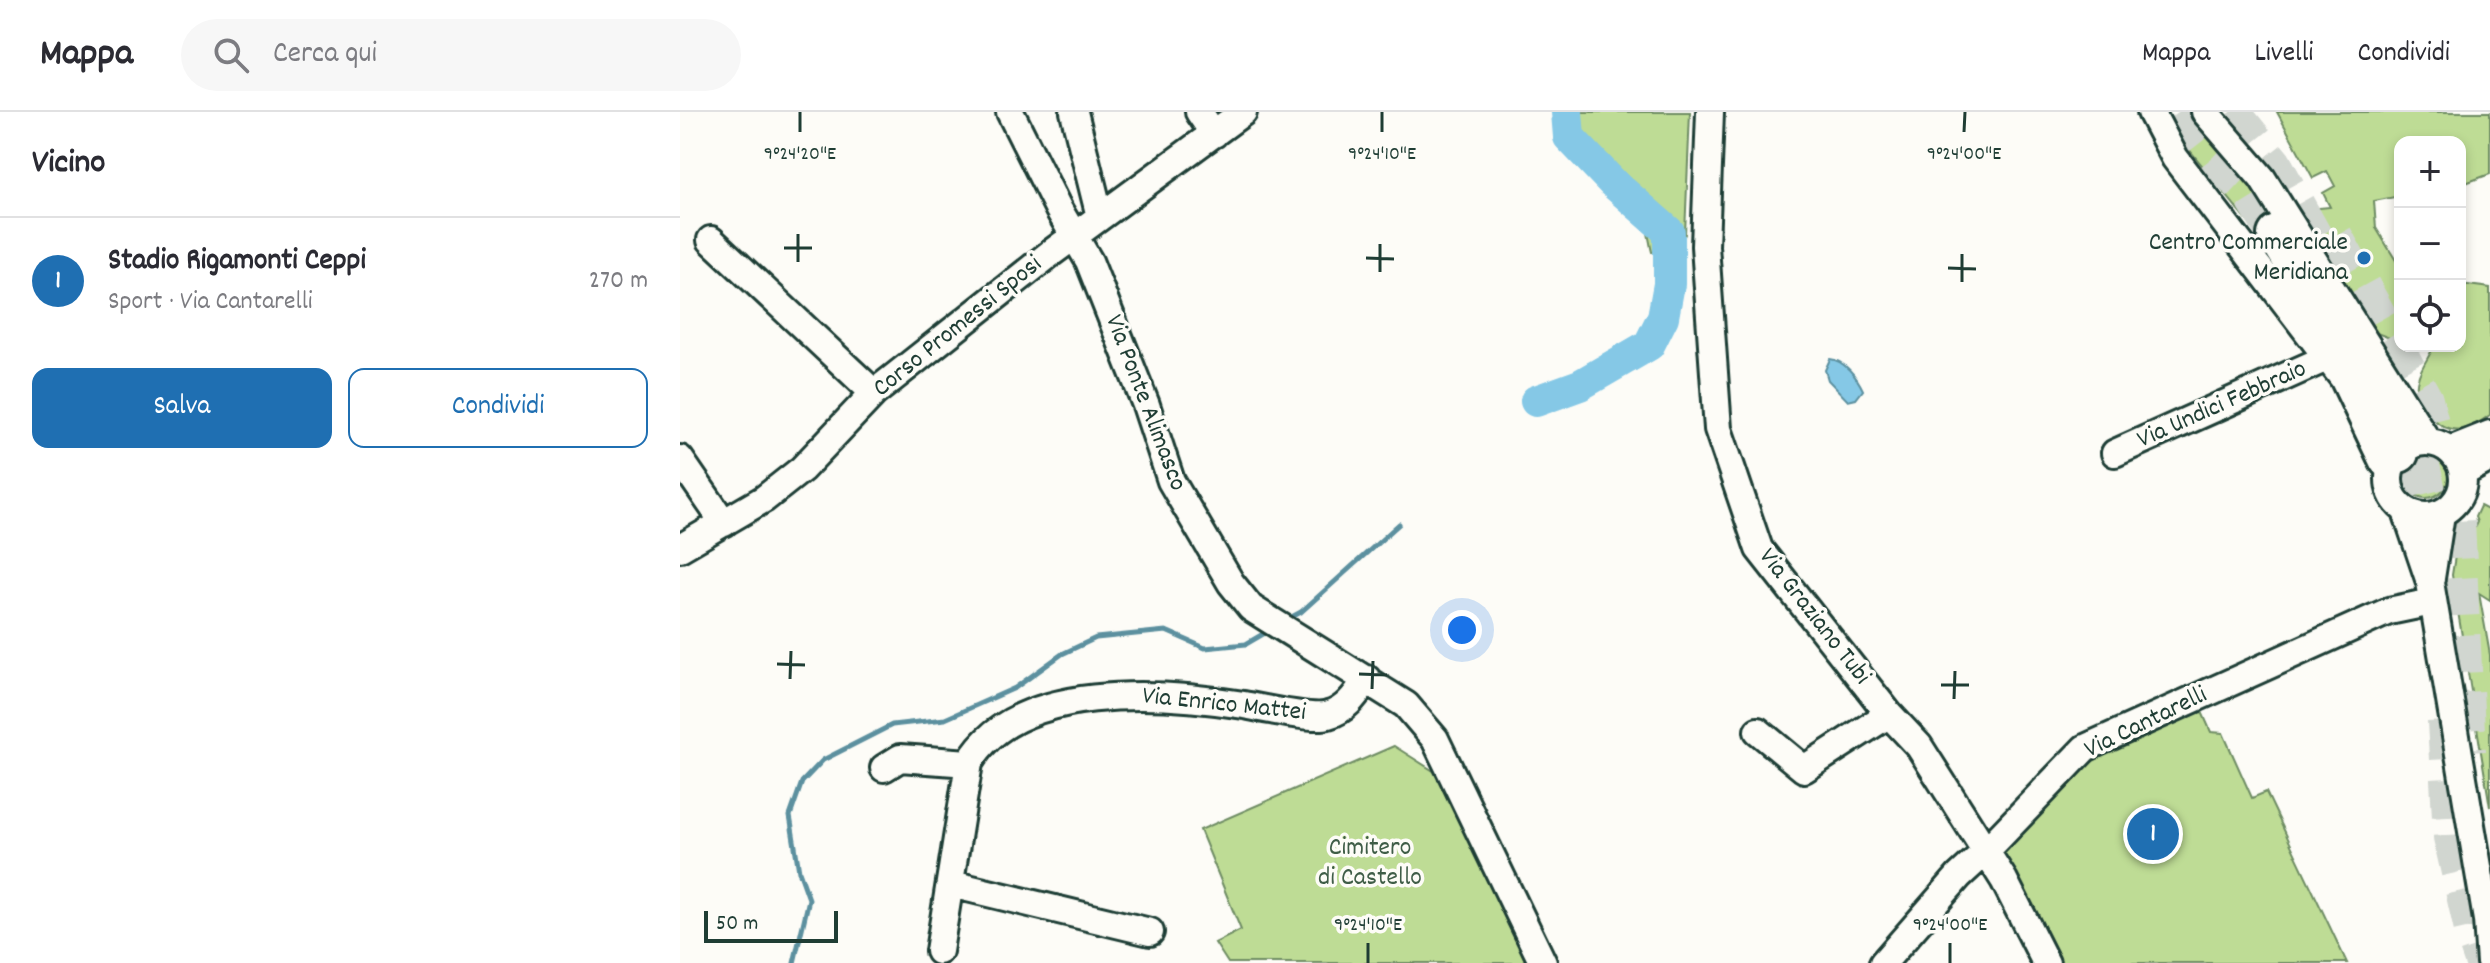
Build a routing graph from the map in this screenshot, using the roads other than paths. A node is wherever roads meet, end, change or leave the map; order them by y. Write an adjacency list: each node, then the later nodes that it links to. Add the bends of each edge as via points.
1 (1010, 112): 10 (street, Via Ponte Alimasco)
2 (1074, 112): 8 (street)
3 (1199, 112): 7 (street)
4 (1710, 112): 25 (street, Via Graziano Tubi, via 1705,246 1718,429 1759,549)
5 (2205, 112): 16 (street, Via Undici Febbraio, via 2262,178)
6 (2158, 115): 12 (street, Via Undici Febbraio, via 2175,158)
7 (1224, 121): 8 (street, Corso Promessi Sposi)
8 (1100, 217): 10 (street, Corso Promessi Sposi)
9 (2277, 235): 16 (highway, via 2364,375)
10 (1075, 237): 13 (street, Corso Promessi Sposi); 24 (street, Via Ponte Alimasco, via 1146,405 1171,481 1231,583 1251,608)
11 (711, 240): 13 (street)
12 (2329, 357): 15 (street, Via Undici Febbraio); 16 (street, Via Undici Febbraio, via 2383,462)
13 (874, 393): 21 (street, Corso Promessi Sposi, via 802,469)
14 (2490, 434): 16 (street)
15 (2115, 453)
16 (2426, 457): 17 (street); 19 (street, Via Undici Febbraio, via 2390,490); 20 (street, Via Undici Febbraio, via 2463,488)
17 (2490, 458)
18 (680, 459): 21 (street)
19 (2406, 511): 20 (street); 23 (street, Via Undici Febbraio)
20 (2441, 514): 23 (street, Via Undici Febbraio)
21 (724, 523): 22 (street, Corso Promessi Sposi)
22 (680, 548)
23 (2431, 592): 29 (street, Via Cantarelli, via 2085,748); 31 (street, Via Undici Febbraio)
24 (1367, 679): 27 (street, Via Enrico Mattei, via 1349,703 1327,716 1205,698 1123,694 1041,708 1009,722 980,744); 34 (street, Via Ponte Alimasco, via 1406,705 1435,739)
25 (1889, 714): 26 (street, via 1804,769); 29 (street, Via Graziano Tubi, via 1941,778)
26 (1758, 731)
27 (969, 763): 28 (street, via 900,758); 30 (street)
28 (884, 768)
29 (1984, 853): 35 (street, Via Cantarelli); 36 (street, Via Graziano Tubi, via 2004,880)
30 (951, 884): 32 (street); 33 (street)
31 (2488, 923): 37 (street, Via Undici Febbraio)
32 (1150, 932)
33 (939, 951)
34 (1543, 963)
35 (1883, 963)
36 (2046, 963)
37 (2490, 963)

